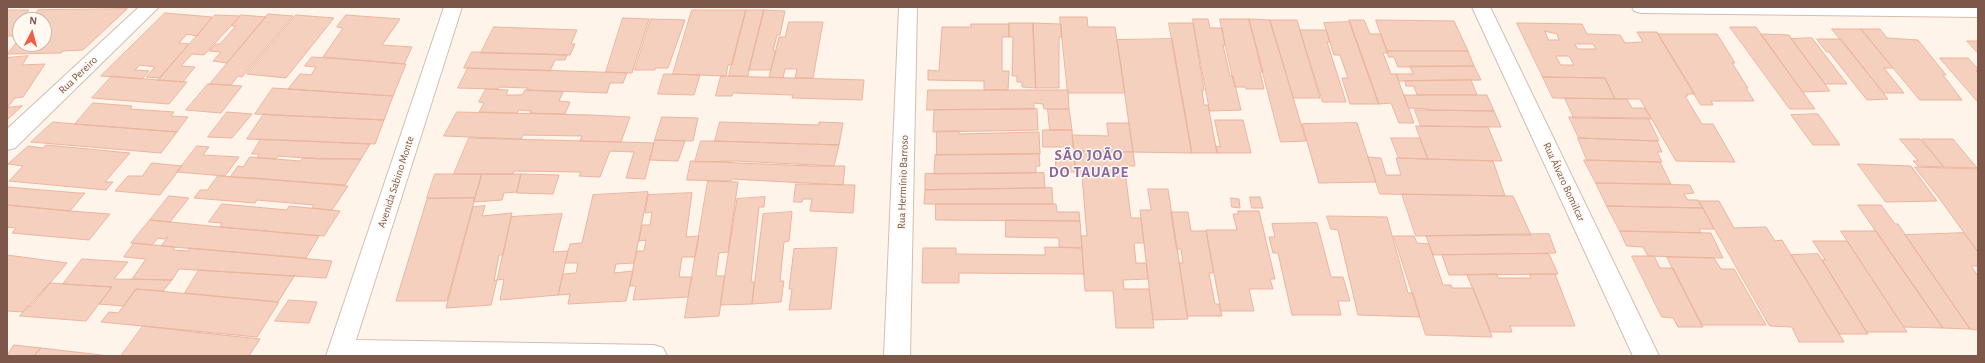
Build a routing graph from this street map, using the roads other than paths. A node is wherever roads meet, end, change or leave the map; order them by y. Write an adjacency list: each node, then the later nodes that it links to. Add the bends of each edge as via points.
1 (150, 7): 7 (street, Rua Pereiro)
2 (453, 7): 8 (street, Avenida Sabino Monte)
3 (908, 7): 10 (street, Rua Hermínio Barroso)
4 (1481, 7): 11 (street, Rua Álvaro Bomilcar)
5 (1641, 7): 6 (street)
6 (1978, 11)
7 (7, 142)
8 (339, 353): 9 (street)
9 (654, 356)
10 (897, 356)
11 (1646, 356)

